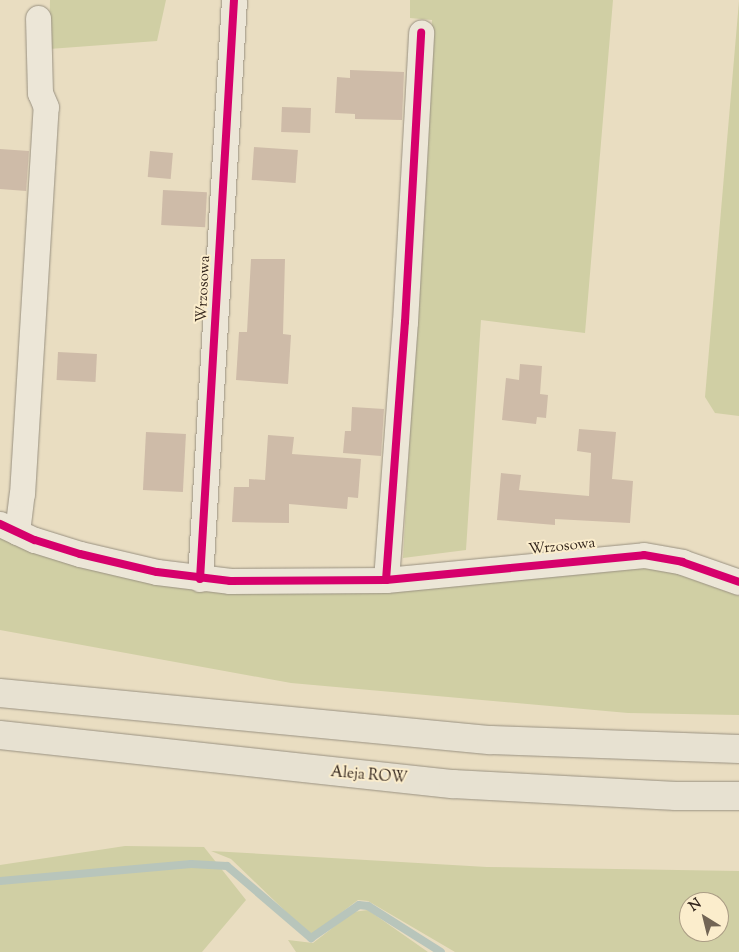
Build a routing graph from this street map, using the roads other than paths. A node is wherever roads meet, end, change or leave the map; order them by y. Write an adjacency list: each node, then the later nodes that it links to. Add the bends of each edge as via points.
1 (234, 0): 5 (street, Wrzosowa)
2 (38, 18): 4 (street, Wrzosowa, via 40,93 46,107 22,494)
3 (421, 32): 6 (street, via 406,322)
4 (9, 528): 5 (street, Wrzosowa, via 80,554)
5 (200, 579): 6 (street, Wrzosowa, via 268,583)
6 (386, 580): 7 (street, Wrzosowa, via 644,555 682,562)
7 (739, 582)
8 (0, 693): 10 (main road, via 491,740)
9 (0, 736): 11 (main road, Aleja ROW, via 453,784 676,796)
10 (739, 749)
11 (739, 796)

